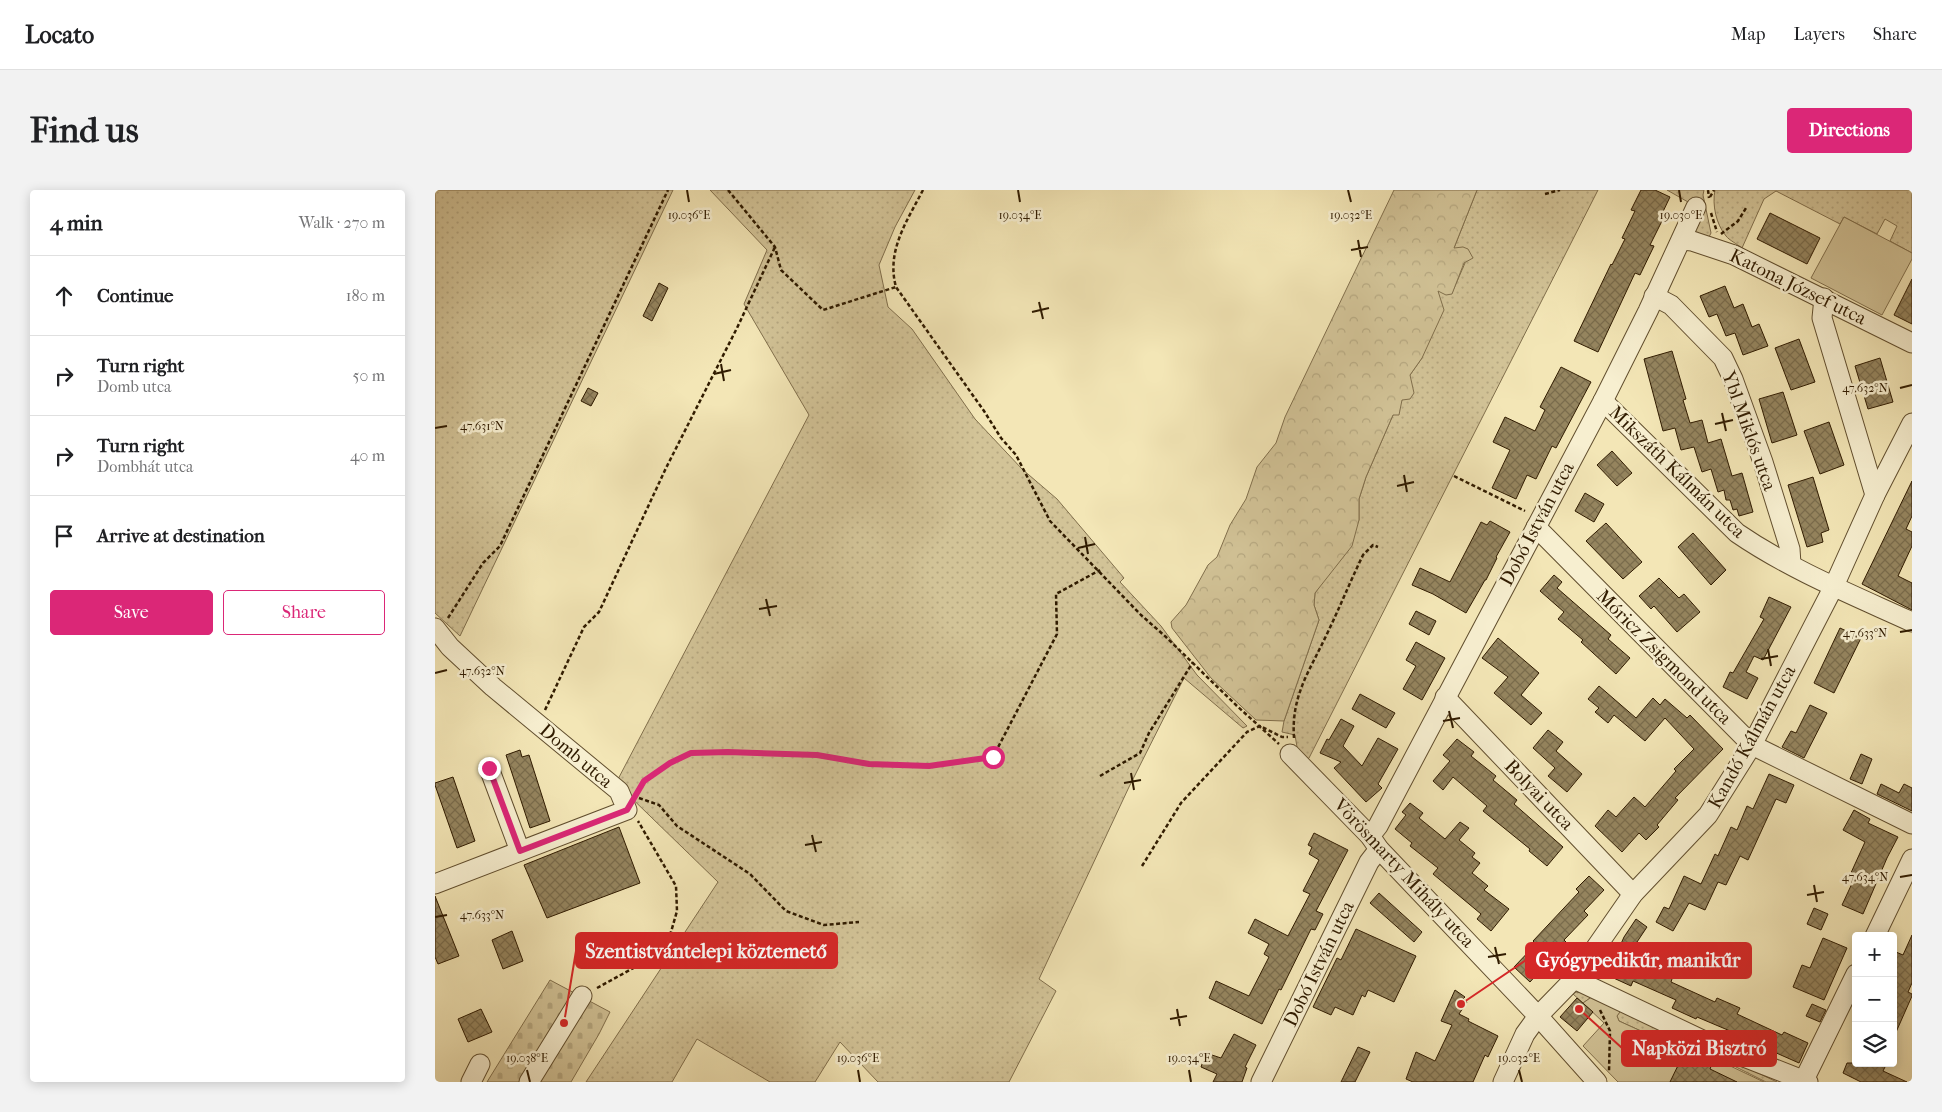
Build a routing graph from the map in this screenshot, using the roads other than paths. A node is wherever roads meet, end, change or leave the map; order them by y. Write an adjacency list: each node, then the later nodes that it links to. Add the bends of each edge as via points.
1 (1703, 208): 2 (street, Dobó István utca)
2 (1682, 240): 3 (street, Dobó István utca); 4 (street, Katona József utca, via 1734,255)
3 (1654, 296): 6 (street, Dobó István utca); 10 (street, Ybl Miklós utca, via 1671,305 1723,358 1763,462 1790,549)
4 (1824, 298): 5 (street, Katona József utca); 8 (street, via 1822,318)
5 (1912, 343)
6 (1603, 400): 9 (street, Dobó István utca); 10 (street, Mikszáth Kálmán utca, via 1737,533)
7 (1912, 422): 8 (street, Kandó Kálmán utca)
8 (1875, 495): 11 (street, Kandó Kálmán utca)
9 (1538, 523): 14 (street, Dobó István utca); 15 (street, Móricz Zsigmond utca)
10 (1791, 564): 11 (street, Mikszáth Kálmán utca)
11 (1834, 586): 12 (street, Mikszáth Kálmán utca); 15 (street, Kandó Kálmán utca)
12 (1912, 622)
13 (437, 630): 20 (street, Domb utca, via 450,647 493,687 619,791 627,810)
14 (1445, 697): 19 (street, Dobó István utca, via 1378,826); 23 (street, Bolyai utca)
15 (1752, 745): 18 (street, Móricz Zsigmond utca); 23 (street, Kandó Kálmán utca, via 1708,815)
16 (1294, 751): 19 (street, Vörösmarty Mihály utca)
17 (489, 768): 20 (street)
18 (1912, 824)
19 (1375, 842): 28 (street, Vörösmarty Mihály utca); 34 (street, Dobó István utca, via 1369,862)
20 (520, 851): 22 (street, Domb utca)
21 (1912, 859): 24 (street)
22 (435, 884)
23 (1633, 894): 26 (street, Kandó Kálmán utca)
24 (1877, 932)
25 (1855, 977): 31 (street)
26 (1582, 983): 28 (street, Kandó Kálmán utca); 31 (street, via 1713,1045)
27 (582, 996): 33 (street)
28 (1539, 1016): 30 (street, Vörösmarty Mihály utca); 35 (street, Kandó Kálmán utca, via 1525,1034)
29 (479, 1064): 32 (street)
30 (1604, 1079)
31 (1805, 1081)
32 (471, 1082)
33 (529, 1082)
34 (1261, 1082)
35 (1503, 1082)

